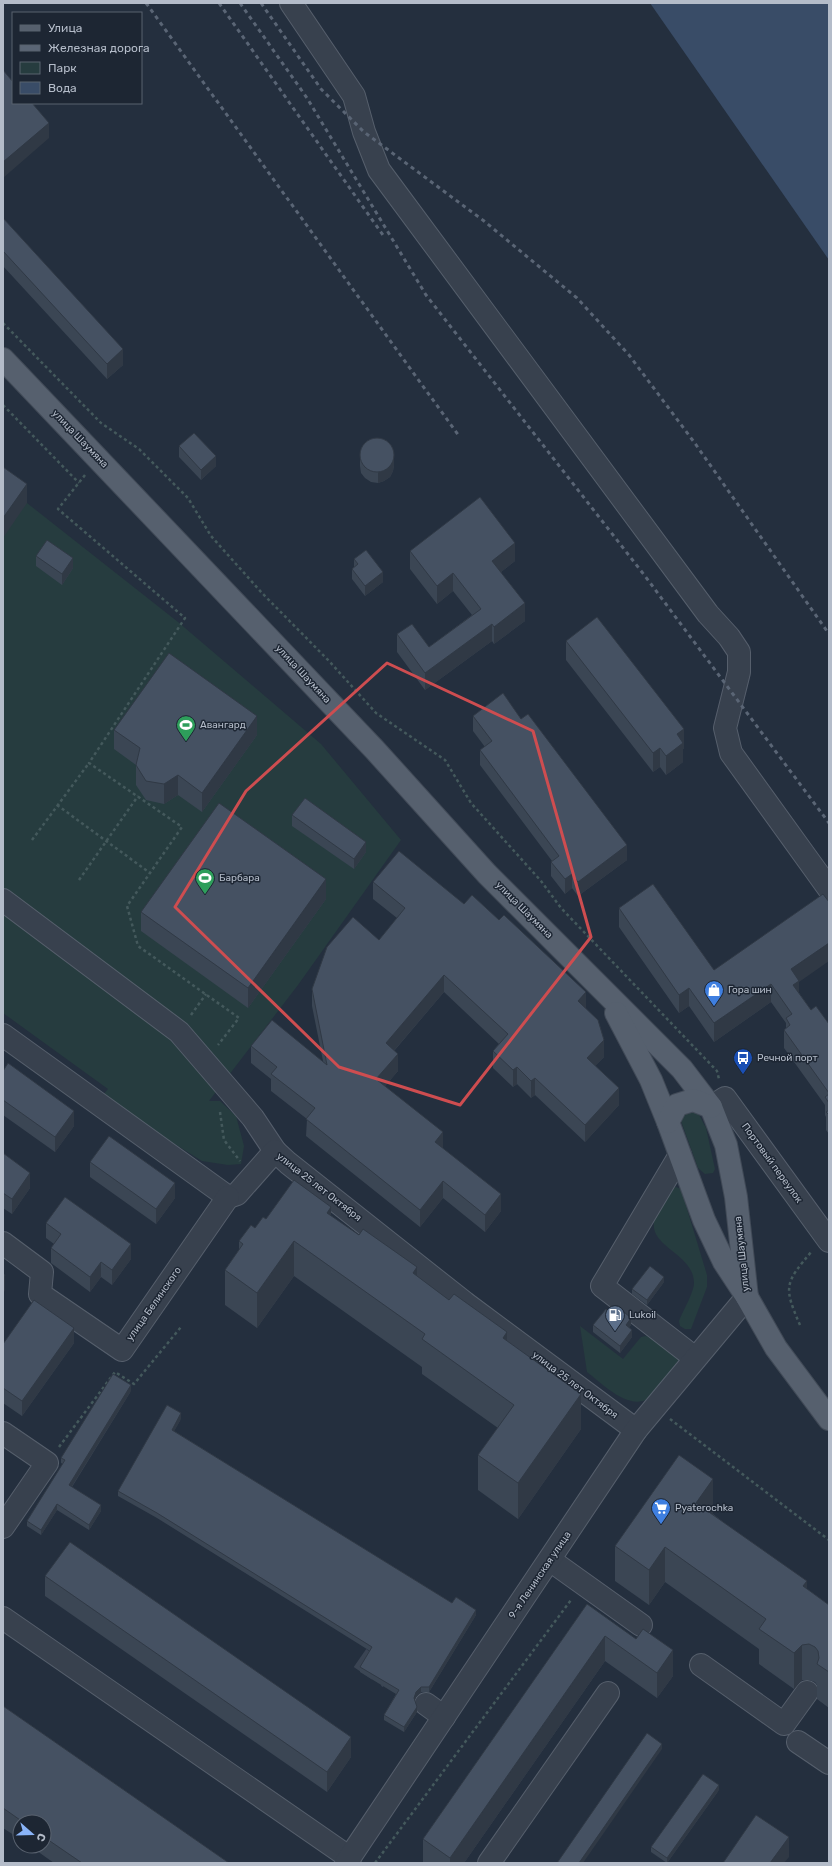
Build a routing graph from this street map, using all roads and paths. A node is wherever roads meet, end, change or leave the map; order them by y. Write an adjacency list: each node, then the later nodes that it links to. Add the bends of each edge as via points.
1 (290, 3): 14 (street, via 354,96 364,132 379,170 708,614 739,652 739,672 725,728 731,753)
2 (3, 323): 22 (path, via 101,423 139,449 188,498 211,536 376,713 445,760 471,803 541,881 561,908 717,1071)
3 (3, 359): 5 (main road, улица Шаумяна)
4 (3, 405): 6 (path)
5 (98, 458): 6 (path); 16 (main road, улица Шаумяна, via 375,750 488,874)
6 (79, 483): 7 (path, via 58,509 185,618)
7 (89, 763): 8 (path); 9 (path)
8 (138, 796): 11 (path); 12 (path, via 182,827)
9 (57, 805): 10 (path); 11 (path)
10 (32, 840)
11 (106, 841): 12 (path); 13 (path)
12 (150, 873): 17 (path, via 127,906 138,946)
13 (79, 880)
14 (829, 889)
15 (3, 900): 18 (street)
16 (603, 989): 22 (main road, улица Шаумяна); 23 (main road, улица Шаумяна, via 648,1073)
17 (206, 994): 18 (path); 20 (path, via 239,1018)
18 (179, 1032): 20 (street)
19 (3, 1035): 27 (street)
20 (206, 1061): 21 (street)
21 (232, 1093): 24 (street); 26 (path, via 219,1112 224,1140 237,1158)
22 (718, 1102): 23 (main road, via 693,1100 677,1105); 28 (street, Портовый переулок); 30 (main road, улица Шаумяна, via 736,1196)
23 (668, 1122): 25 (main road, улица Шаумяна)
24 (275, 1151): 26 (street, улица 25 лет Октября); 36 (street, улица 25 лет Октября, via 465,1302)
25 (680, 1155): 30 (main road, улица Шаумяна, via 704,1220 724,1262); 33 (street, via 602,1286)
26 (256, 1174): 27 (street, улица 25 лет Октября, via 238,1194)
27 (228, 1197): 29 (street, улица Белинского, via 122,1350 40,1294 42,1272)
28 (827, 1238): 31 (path, via 793,1274 788,1287 790,1303)
29 (3, 1243)
30 (747, 1297): 33 (street, 9-я Ленинская улица); 35 (main road, via 776,1348)
31 (800, 1325)
32 (181, 1327): 38 (path, via 134,1384 115,1372)
33 (695, 1358): 34 (street, 9-я Ленинская улица)
34 (655, 1408): 36 (street, 9-я Ленинская улица); 40 (path)
35 (829, 1419)
36 (636, 1430): 41 (street, 9-я Ленинская улица)
37 (3, 1433): 38 (street)
38 (47, 1463): 39 (street)
39 (3, 1527)
40 (829, 1540)
41 (550, 1560): 42 (street); 49 (street, 9-я Ленинская улица)
42 (583, 1584): 44 (street); 53 (path)
43 (3, 1618): 52 (street)
44 (641, 1625)
45 (701, 1665): 46 (street, via 784,1724)
46 (807, 1692)
47 (608, 1693): 54 (street)
48 (426, 1704): 49 (street)
49 (444, 1717): 52 (street, 9-я Ленинская улица)
50 (798, 1742): 51 (street)
51 (829, 1763)
52 (348, 1860)
53 (375, 1863)
54 (489, 1863)

